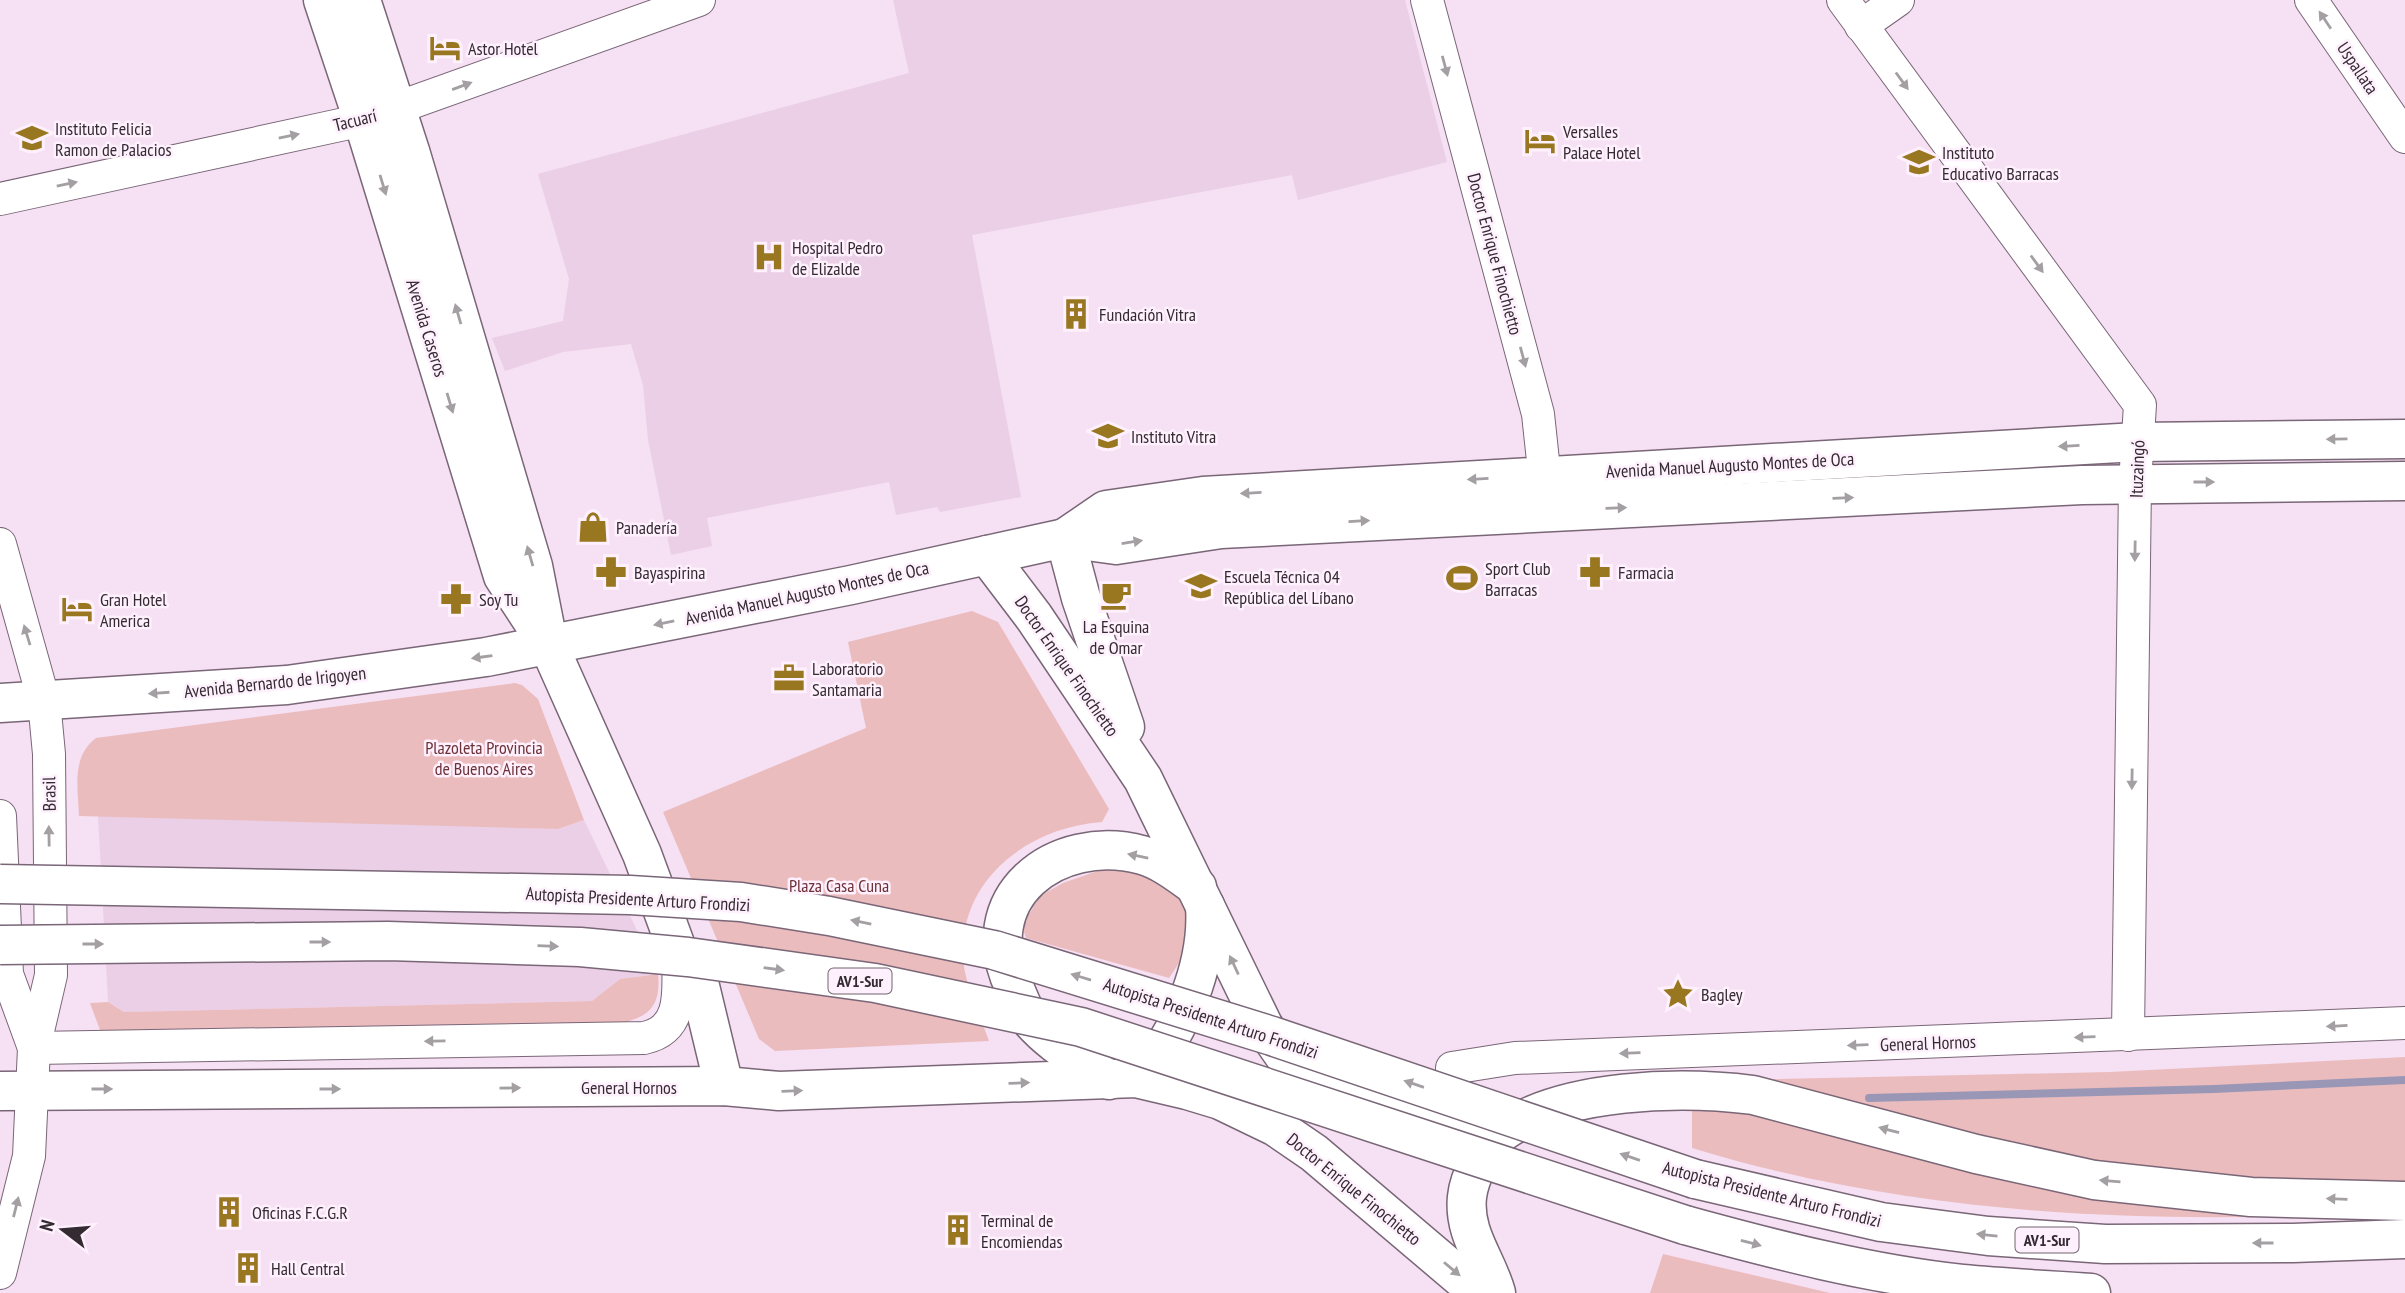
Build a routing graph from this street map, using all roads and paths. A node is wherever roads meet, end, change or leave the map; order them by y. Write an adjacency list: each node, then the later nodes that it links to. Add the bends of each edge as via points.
1 (323, 0): 9 (main road, Avenida Caseros)
2 (361, 0): 9 (main road, Avenida Caseros)
3 (699, 0): 9 (street, Tacuarí, one-way to 3)
4 (1427, 0): 16 (street, Doctor Enrique Finochietto, one-way to 16, via 1538,414)
5 (1843, 0): 8 (street, Ituzaingó)
6 (1898, 0): 8 (street)
7 (2311, 0): 10 (street, Uspallata, one-way to 7)
8 (1861, 26): 13 (street, Ituzaingó, one-way to 13, via 2140,405)
9 (380, 114): 11 (street, Tacuarí, one-way to 9); 20 (main road, Avenida Caseros, via 533,566)
10 (2405, 137)
11 (0, 199)
12 (2405, 439): 13 (main road, Avenida Manuel Augusto Montes de Oca, one-way to 13)
13 (2137, 442): 15 (street, Ituzaingó); 16 (main road, Avenida Manuel Augusto Montes de Oca, one-way to 16)
14 (2405, 481): 15 (main road, Avenida Manuel Augusto Montes de Oca, one-way to 14)
15 (2136, 483): 16 (main road, Avenida Manuel Augusto Montes de Oca, one-way to 15); 30 (street, Ituzaingó, one-way to 30)
16 (1547, 493): 17 (main road, Avenida Manuel Augusto Montes de Oca, via 1116,545)
17 (1065, 538): 19 (main road, Avenida Manuel Augusto Montes de Oca); 23 (main road, Doctor Enrique Finochietto)
18 (0, 544): 21 (street, Brasil, one-way to 18)
19 (987, 555): 20 (main road, Avenida Manuel Augusto Montes de Oca, one-way to 20); 23 (main road, Doctor Enrique Finochietto)
20 (549, 646): 21 (main road, Avenida Bernardo de Irigoyen, one-way to 21, via 287,685); 28 (main road, Avenida Caseros, via 642,854)
21 (44, 701): 22 (main road, Avenida Bernardo de Irigoyen); 31 (street, Brasil, one-way to 21, via 51,975)
22 (0, 703)
23 (1143, 779): 26 (main road, Doctor Enrique Finochietto)
24 (0, 816): 31 (street, Brasil, via 6,974)
25 (0, 884): 39 (main road, Autopista Presidente Arturo Frondizi / AV1-Sur, one-way to 25, bridge, via 2105,1244 1881,1222 1695,1179 1272,1036 994,950 741,902 630,895)
26 (1201, 895): 33 (main road, via 1203,946 1185,1004 1170,1036); 33 (main road, one-way to 33, via 1165,864 1140,855 1105,851 1071,856 1035,872 1005,912 1000,939 1007,974 1028,1016 1054,1042); 37 (main road, Doctor Enrique Finochietto, one-way to 26, via 1446,1117 1333,1096 1306,1081 1264,1027)
27 (0, 944): 43 (main road, AV1-Sur, one-way to 43, bridge, via 388,942 580,947 875,982 1081,1027 1685,1225 1780,1251 1961,1284)
28 (678, 952): 31 (street, one-way to 31, via 675,1013 660,1034 644,1038); 34 (main road, Avenida Caseros, via 698,978)
29 (2405, 1023): 30 (street, General Hornos, one-way to 30)
30 (2128, 1035): 32 (street, General Hornos, one-way to 32, via 1515,1058)
31 (34, 1048): 35 (street, Brasil)
32 (1452, 1068)
33 (1123, 1079): 34 (main road, General Hornos, one-way to 33, via 779,1091); 36 (main road, General Hornos)
34 (724, 1086): 35 (main road, General Hornos, one-way to 34)
35 (17, 1090): 40 (street, Brasil, one-way to 35, via 29,1156)
36 (1220, 1100): 41 (main road, Doctor Enrique Finochietto, one-way to 41, via 1276,1127 1314,1153)
37 (1519, 1123): 38 (main road, one-way to 37, via 2251,1197 2094,1180 1976,1154 1797,1104 1719,1091 1614,1094); 42 (main road, via 1494,1141 1467,1196 1468,1222)
38 (2405, 1201)
39 (2405, 1238)
40 (0, 1273)
41 (1479, 1293)
42 (1496, 1293)
43 (2091, 1293)

